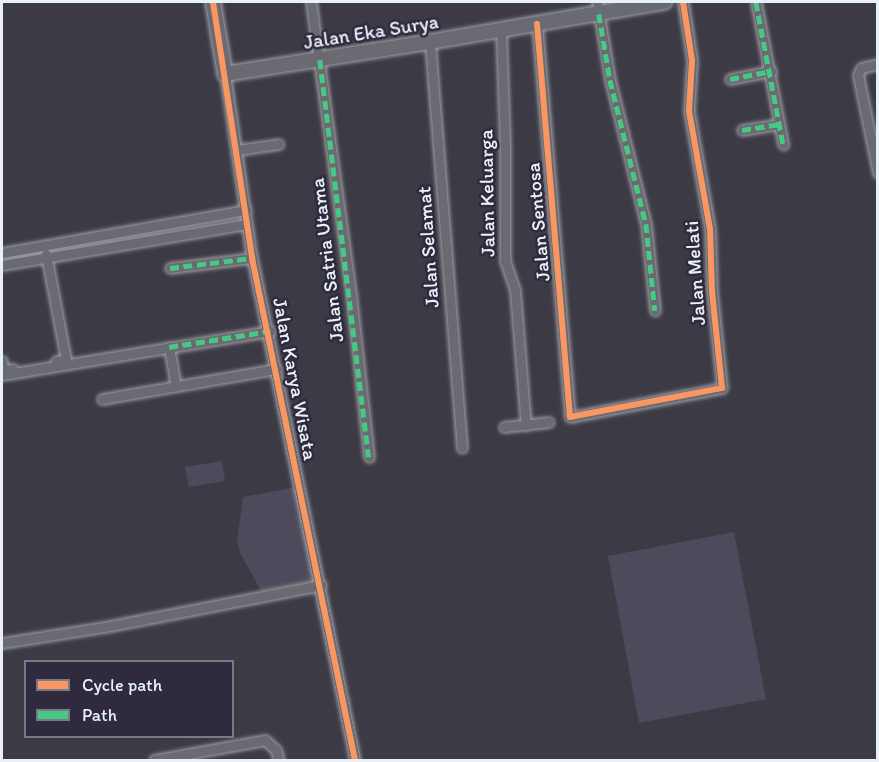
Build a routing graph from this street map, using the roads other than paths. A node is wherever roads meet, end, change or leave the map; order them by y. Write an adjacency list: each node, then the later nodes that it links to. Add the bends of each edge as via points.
1 (213, 2): 13 (street, Jalan Karya Wisata)
2 (311, 2): 10 (street, Jalan Satria Utama)
3 (665, 2): 6 (street, Jalan Eka Surya)
4 (683, 2): 37 (street, Jalan Melati, via 692,60 689,111 710,229 722,388)
5 (756, 2): 12 (street)
6 (598, 8): 7 (street, Jalan Eka Surya); 29 (street, via 610,80 646,224)
7 (537, 24): 8 (street, Jalan Eka Surya); 37 (street, Jalan Sentosa)
8 (501, 30): 9 (street, Jalan Eka Surya); 39 (street, Jalan Keluarga, via 505,261 515,290)
9 (430, 42): 10 (street, Jalan Eka Surya); 41 (street, Jalan Selamat)
10 (320, 60): 13 (street, Jalan Eka Surya); 42 (street, Jalan Satria Utama)
11 (878, 64): 20 (street, via 861,68 858,75)
12 (771, 71): 14 (street); 15 (street)
13 (225, 74): 19 (street, Jalan Karya Wisata)
14 (730, 79)
15 (779, 124): 16 (street); 18 (street)
16 (742, 130)
17 (279, 144): 19 (street)
18 (783, 144)
19 (237, 150): 21 (street, Jalan Karya Wisata)
20 (878, 173)
21 (246, 210): 22 (street, Jalan Karya Wisata); 23 (street)
22 (247, 224): 25 (street); 26 (street, Jalan Karya Wisata)
23 (45, 246): 24 (street); 25 (street)
24 (2, 253)
25 (47, 257): 27 (street); 32 (street, via 66,360 3,370)
26 (252, 258): 28 (street); 30 (street, Jalan Karya Wisata)
27 (2, 265)
28 (170, 268)
29 (655, 311)
30 (270, 331): 31 (street); 33 (street, Jalan Karya Wisata)
31 (169, 347): 34 (street); 35 (street)
32 (2, 361)
33 (276, 369): 35 (street); 43 (street, Jalan Karya Wisata)
34 (2, 375)
35 (176, 386): 36 (street)
36 (102, 399)
37 (570, 417)
38 (549, 422): 39 (street)
39 (526, 426): 40 (street)
40 (504, 427)
41 (462, 448)
42 (369, 457)
43 (321, 585): 44 (street); 47 (street, Jalan Karya Wisata)
44 (2, 643)
45 (154, 760): 46 (street, via 266,740)
46 (279, 760)
47 (355, 760)

